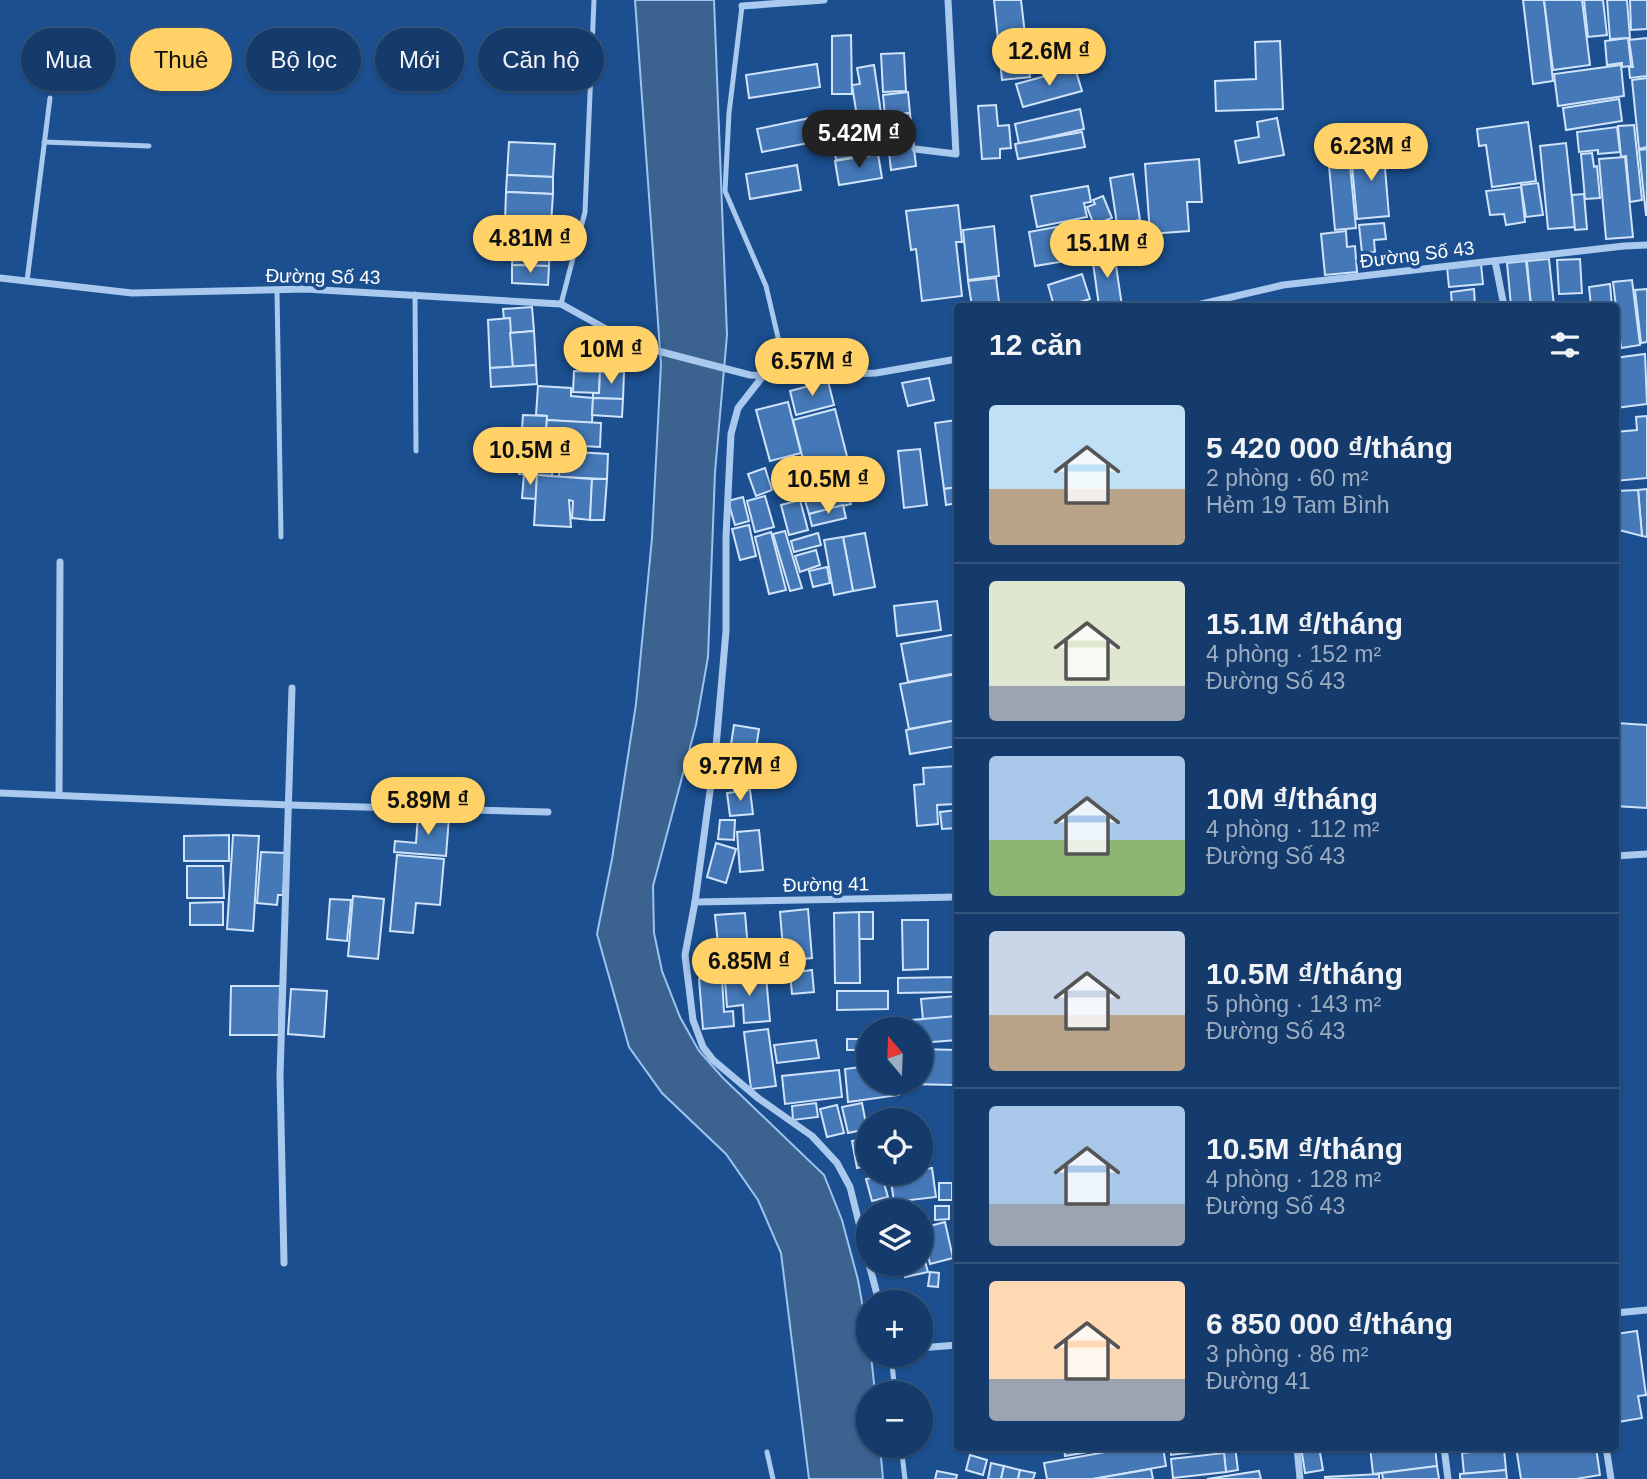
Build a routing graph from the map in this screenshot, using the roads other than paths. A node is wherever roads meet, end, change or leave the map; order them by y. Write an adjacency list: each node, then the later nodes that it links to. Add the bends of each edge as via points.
1 (594, 0): 17 (lane, via 585,212)
2 (824, 0): 4 (street)
3 (948, 0): 8 (street, via 956,154)
4 (743, 6): 20 (lane, via 729,113 725,191 766,286)
5 (50, 98): 6 (lane)
6 (44, 142): 7 (lane); 12 (lane)
7 (149, 146)
8 (915, 149)
9 (1647, 245): 10 (street, Đường Số 43)
10 (1495, 261): 15 (street, Đường Số 43, via 1283,285); 16 (street)
11 (0, 278): 12 (street, Đường Số 43)
12 (27, 281): 13 (street, Đường Số 43, via 132,293)
13 (277, 290): 14 (street, Đường Số 43); 22 (lane)
14 (415, 294): 17 (street, Đường Số 43); 21 (lane)
15 (1206, 303)
16 (1503, 303)
17 (561, 304): 19 (street, Đường Số 43, via 635,345)
18 (954, 360): 20 (street, via 876,373)
19 (763, 376): 20 (street, Đường Số 43); 32 (street, via 738,408 731,434 726,631)
20 (787, 376)
21 (416, 451)
22 (281, 537)
23 (60, 562): 26 (street)
24 (292, 688): 27 (street)
25 (0, 793): 26 (street)
26 (59, 795): 27 (street)
27 (289, 805): 28 (street); 34 (street, via 280,1076)
28 (548, 812)
29 (1647, 854): 30 (street)
30 (1619, 856)
31 (954, 897): 32 (street, Đường 41)
32 (695, 902): 33 (street, via 685,955 693,1020 703,1046 758,1098 812,1136 837,1163)
33 (856, 1210)
34 (284, 1263)
35 (1647, 1310): 36 (street)
36 (1619, 1313)
37 (954, 1345): 38 (street)
38 (933, 1347)
39 (1297, 1451): 46 (street)
40 (1444, 1451): 47 (street)
41 (1607, 1451): 48 (street)
42 (767, 1452): 44 (lane)
43 (902, 1458): 45 (lane)
44 (773, 1479)
45 (905, 1479)
46 (1300, 1479)
47 (1448, 1479)
48 (1611, 1479)

